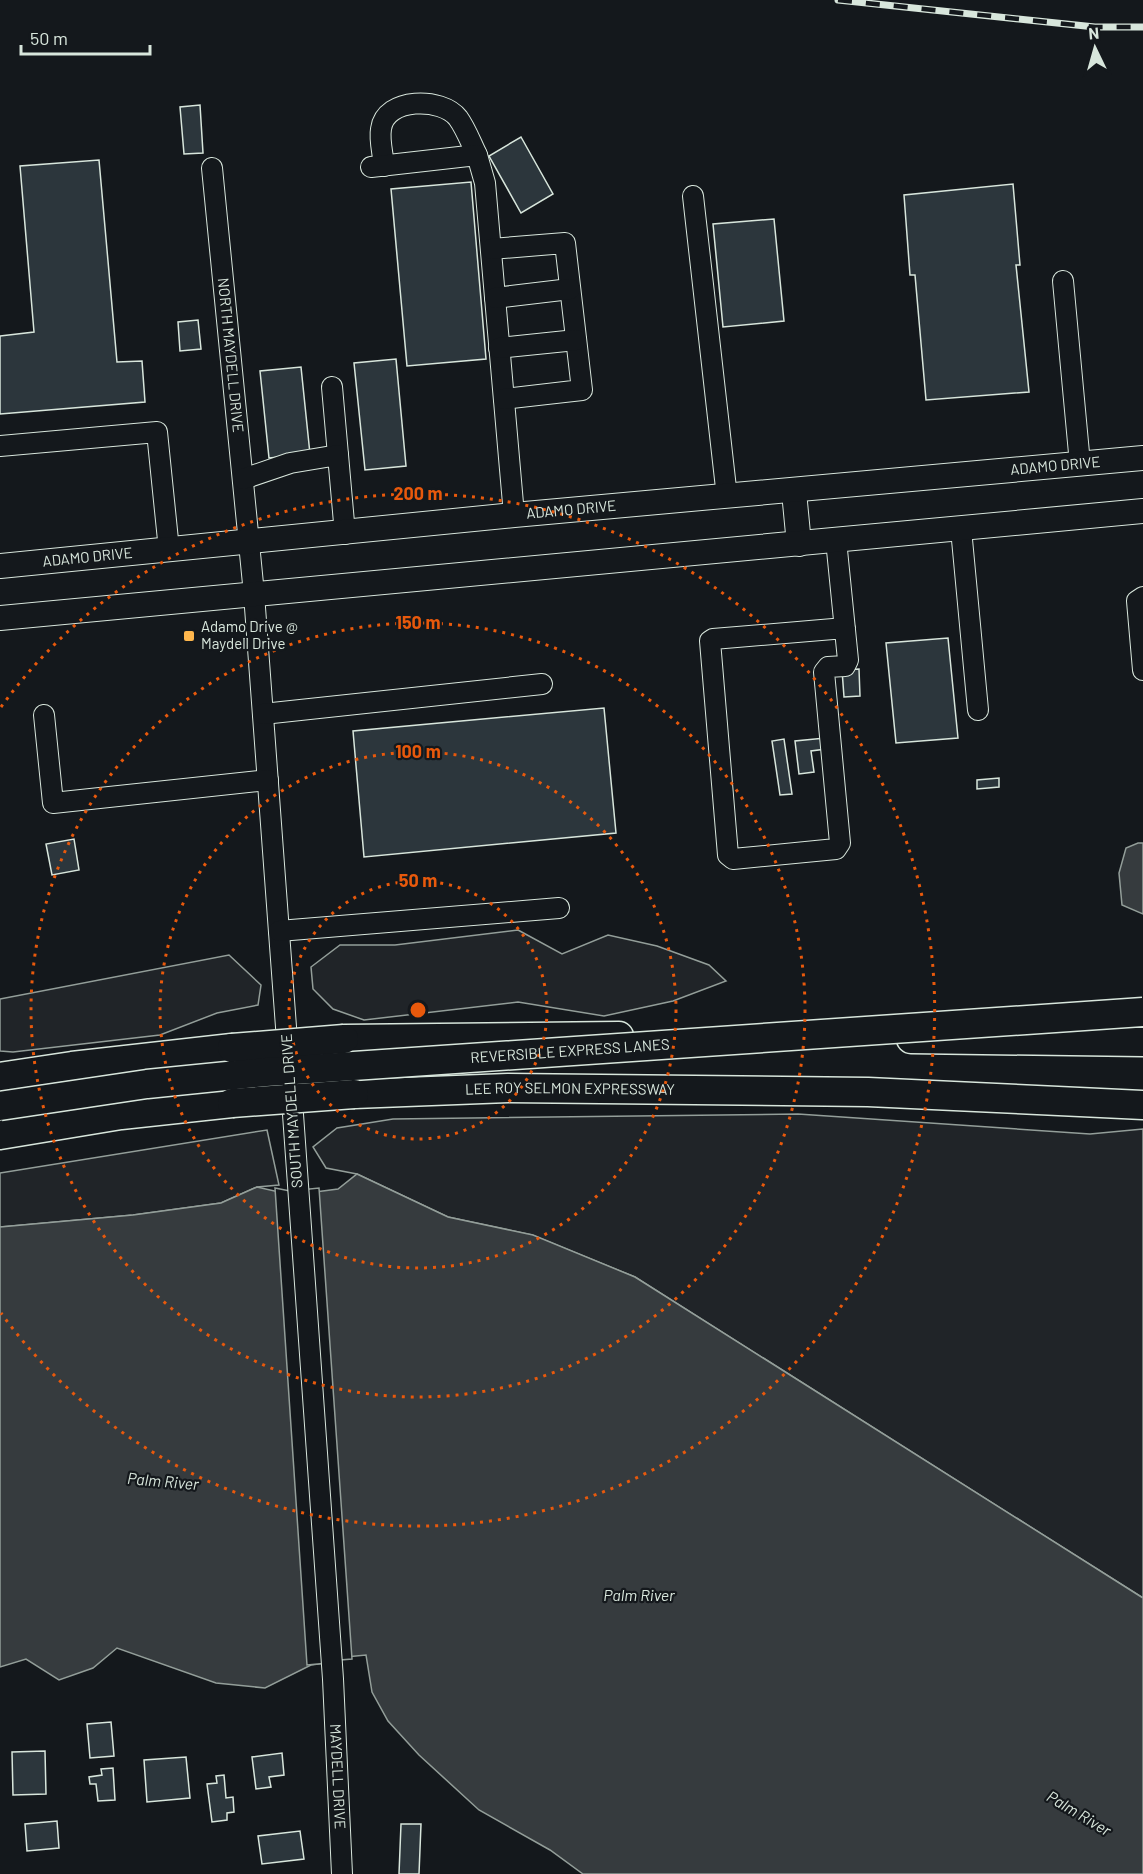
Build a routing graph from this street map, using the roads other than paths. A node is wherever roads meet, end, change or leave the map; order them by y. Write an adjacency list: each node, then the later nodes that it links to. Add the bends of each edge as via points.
1 (477, 155): 1 (street, via 377,166 381,128 389,112 404,104 438,106 457,116); 4 (street, via 485,183)
2 (212, 168): 16 (street, NORTH MAYDELL DRIVE)
3 (693, 196): 18 (street)
4 (491, 249): 6 (street, via 565,243); 7 (street)
5 (1063, 281): 15 (street)
6 (570, 290): 7 (street); 8 (street)
7 (495, 298): 9 (street)
8 (576, 340): 9 (street); 11 (street, via 582,390)
9 (499, 348): 11 (street)
10 (332, 387): 13 (street)
11 (504, 399): 20 (street)
12 (0, 446): 26 (street, via 157,432)
13 (338, 455): 16 (street, via 290,463); 22 (street)
14 (1143, 458): 15 (main road, ADAMO DRIVE)
15 (1080, 464): 17 (main road, ADAMO DRIVE)
16 (243, 479): 24 (street, NORTH MAYDELL DRIVE)
17 (794, 492): 18 (main road, ADAMO DRIVE); 25 (main road)
18 (727, 497): 20 (main road, ADAMO DRIVE)
19 (1143, 512): 21 (main road)
20 (514, 515): 22 (main road, ADAMO DRIVE)
21 (961, 528): 23 (main road); 34 (street)
22 (345, 534): 24 (main road, ADAMO DRIVE)
23 (836, 540): 25 (main road); 31 (street)
24 (250, 543): 26 (main road, ADAMO DRIVE); 28 (street, SOUTH MAYDELL DRIVE)
25 (799, 544): 28 (main road)
26 (169, 550): 27 (main road, ADAMO DRIVE)
27 (0, 566)
28 (254, 594): 30 (main road); 35 (street, SOUTH MAYDELL DRIVE)
29 (1143, 597): 32 (street, via 1137,601)
30 (0, 618)
31 (845, 628): 31 (street, via 847,663 828,667 824,672 840,843 836,849 733,859 728,855 710,641)
32 (1143, 670)
33 (542, 684): 35 (street)
34 (978, 710)
35 (263, 714): 37 (street, SOUTH MAYDELL DRIVE)
36 (44, 715): 37 (street, via 53,803)
37 (268, 780): 39 (street, SOUTH MAYDELL DRIVE)
38 (559, 908): 39 (street)
39 (279, 931): 48 (street, SOUTH MAYDELL DRIVE)
40 (1143, 1012): 46 (highway, REVERSIBLE EXPRESS LANES, bridge, via 277,1071 147,1084)
41 (1143, 1030): 42 (street)
42 (1056, 1041): 43 (highway); 44 (highway, bridge, via 542,1036 344,1039 232,1048)
43 (1143, 1042)
44 (0, 1077)
45 (1143, 1105): 47 (highway, LEE ROY SELMON EXPRESSWAY, bridge, via 868,1092 508,1088 232,1103 121,1115)
46 (0, 1106)
47 (0, 1135)
48 (333, 1679): 49 (street, MAYDELL DRIVE)
49 (342, 1874)

